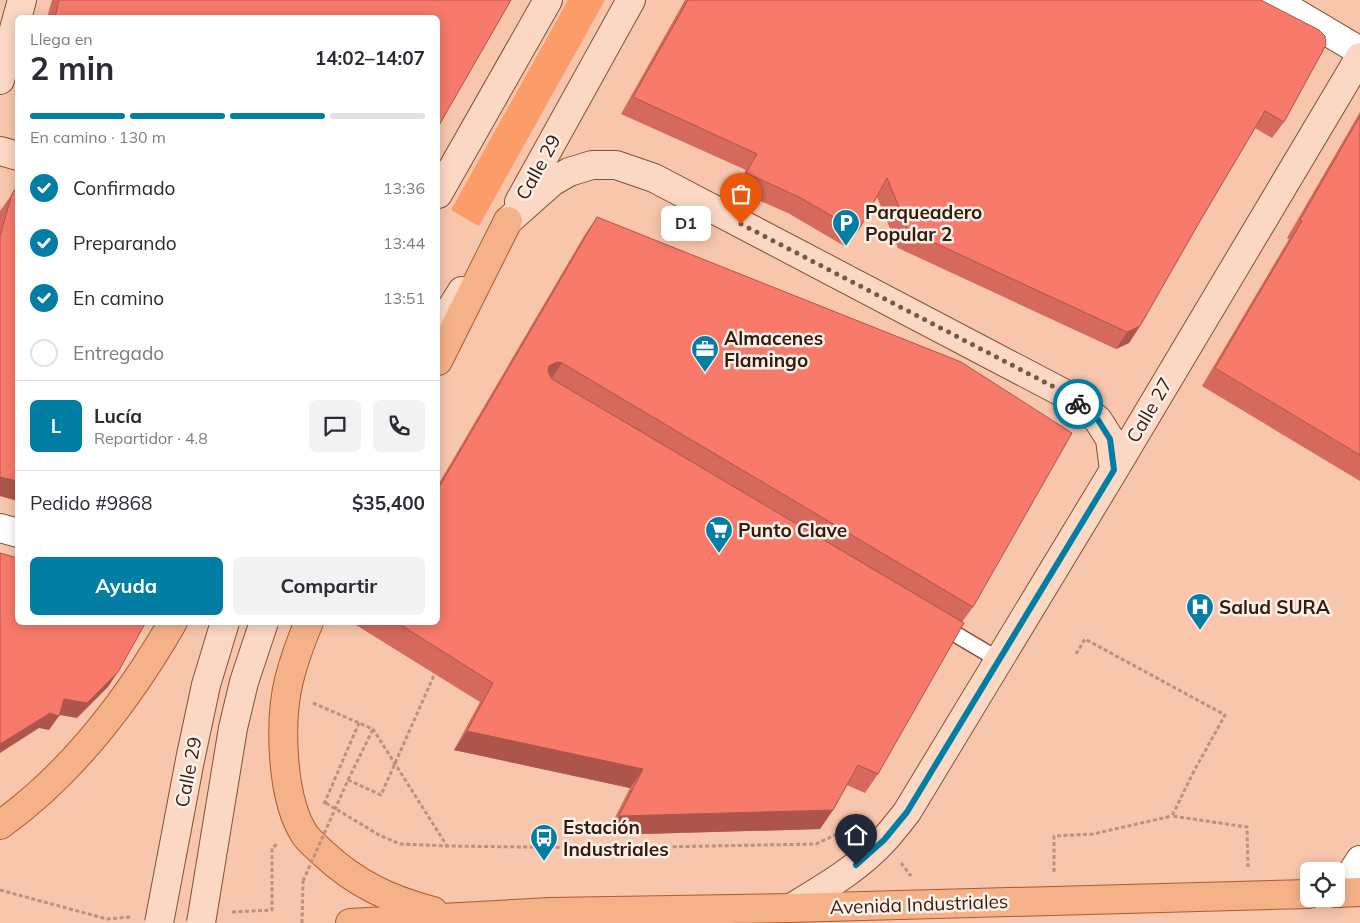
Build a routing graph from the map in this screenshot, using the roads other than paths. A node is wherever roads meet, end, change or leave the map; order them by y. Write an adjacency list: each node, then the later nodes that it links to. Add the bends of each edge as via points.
1 (22, 0): 5 (street)
2 (548, 0): 12 (street)
3 (631, 0): 13 (street, Calle 29)
4 (1274, 0): 7 (street)
5 (18, 15)
6 (15, 25): 9 (street)
7 (1360, 51)
8 (1360, 57): 16 (street, Calle 27)
9 (0, 80)
10 (0, 151): 11 (street)
11 (15, 155)
12 (440, 190)
13 (508, 221): 14 (street, Calle 29); 15 (main road); 16 (street, via 552,182 569,172 592,165 616,165 654,178 1069,396 1098,420 1110,439)
14 (440, 327)
15 (440, 357)
16 (1114, 470): 24 (street, Calle 27)
17 (0, 528): 18 (street)
18 (15, 532)
19 (925, 616): 24 (lane)
20 (172, 625): 25 (main road, via 124,700 89,743 62,772)
21 (224, 625): 31 (street, Calle 29, bridge, via 206,685)
22 (263, 625): 32 (street, Calle 29, bridge, via 233,728)
23 (308, 625): 30 (main road, via 288,681 284,718 285,771 291,805 299,824 307,837 337,866 372,890 402,903)
24 (998, 660): 29 (street, Calle 27, via 907,812 884,840 849,870)
25 (0, 825)
26 (1360, 860): 27 (street)
27 (1345, 893)
28 (1300, 894): 29 (main road, Avenida Industriales)
29 (791, 908): 30 (main road, Avenida Industriales)
30 (454, 917): 33 (main road, Avenida Industriales)
31 (159, 923)
32 (200, 923)
33 (350, 923)

